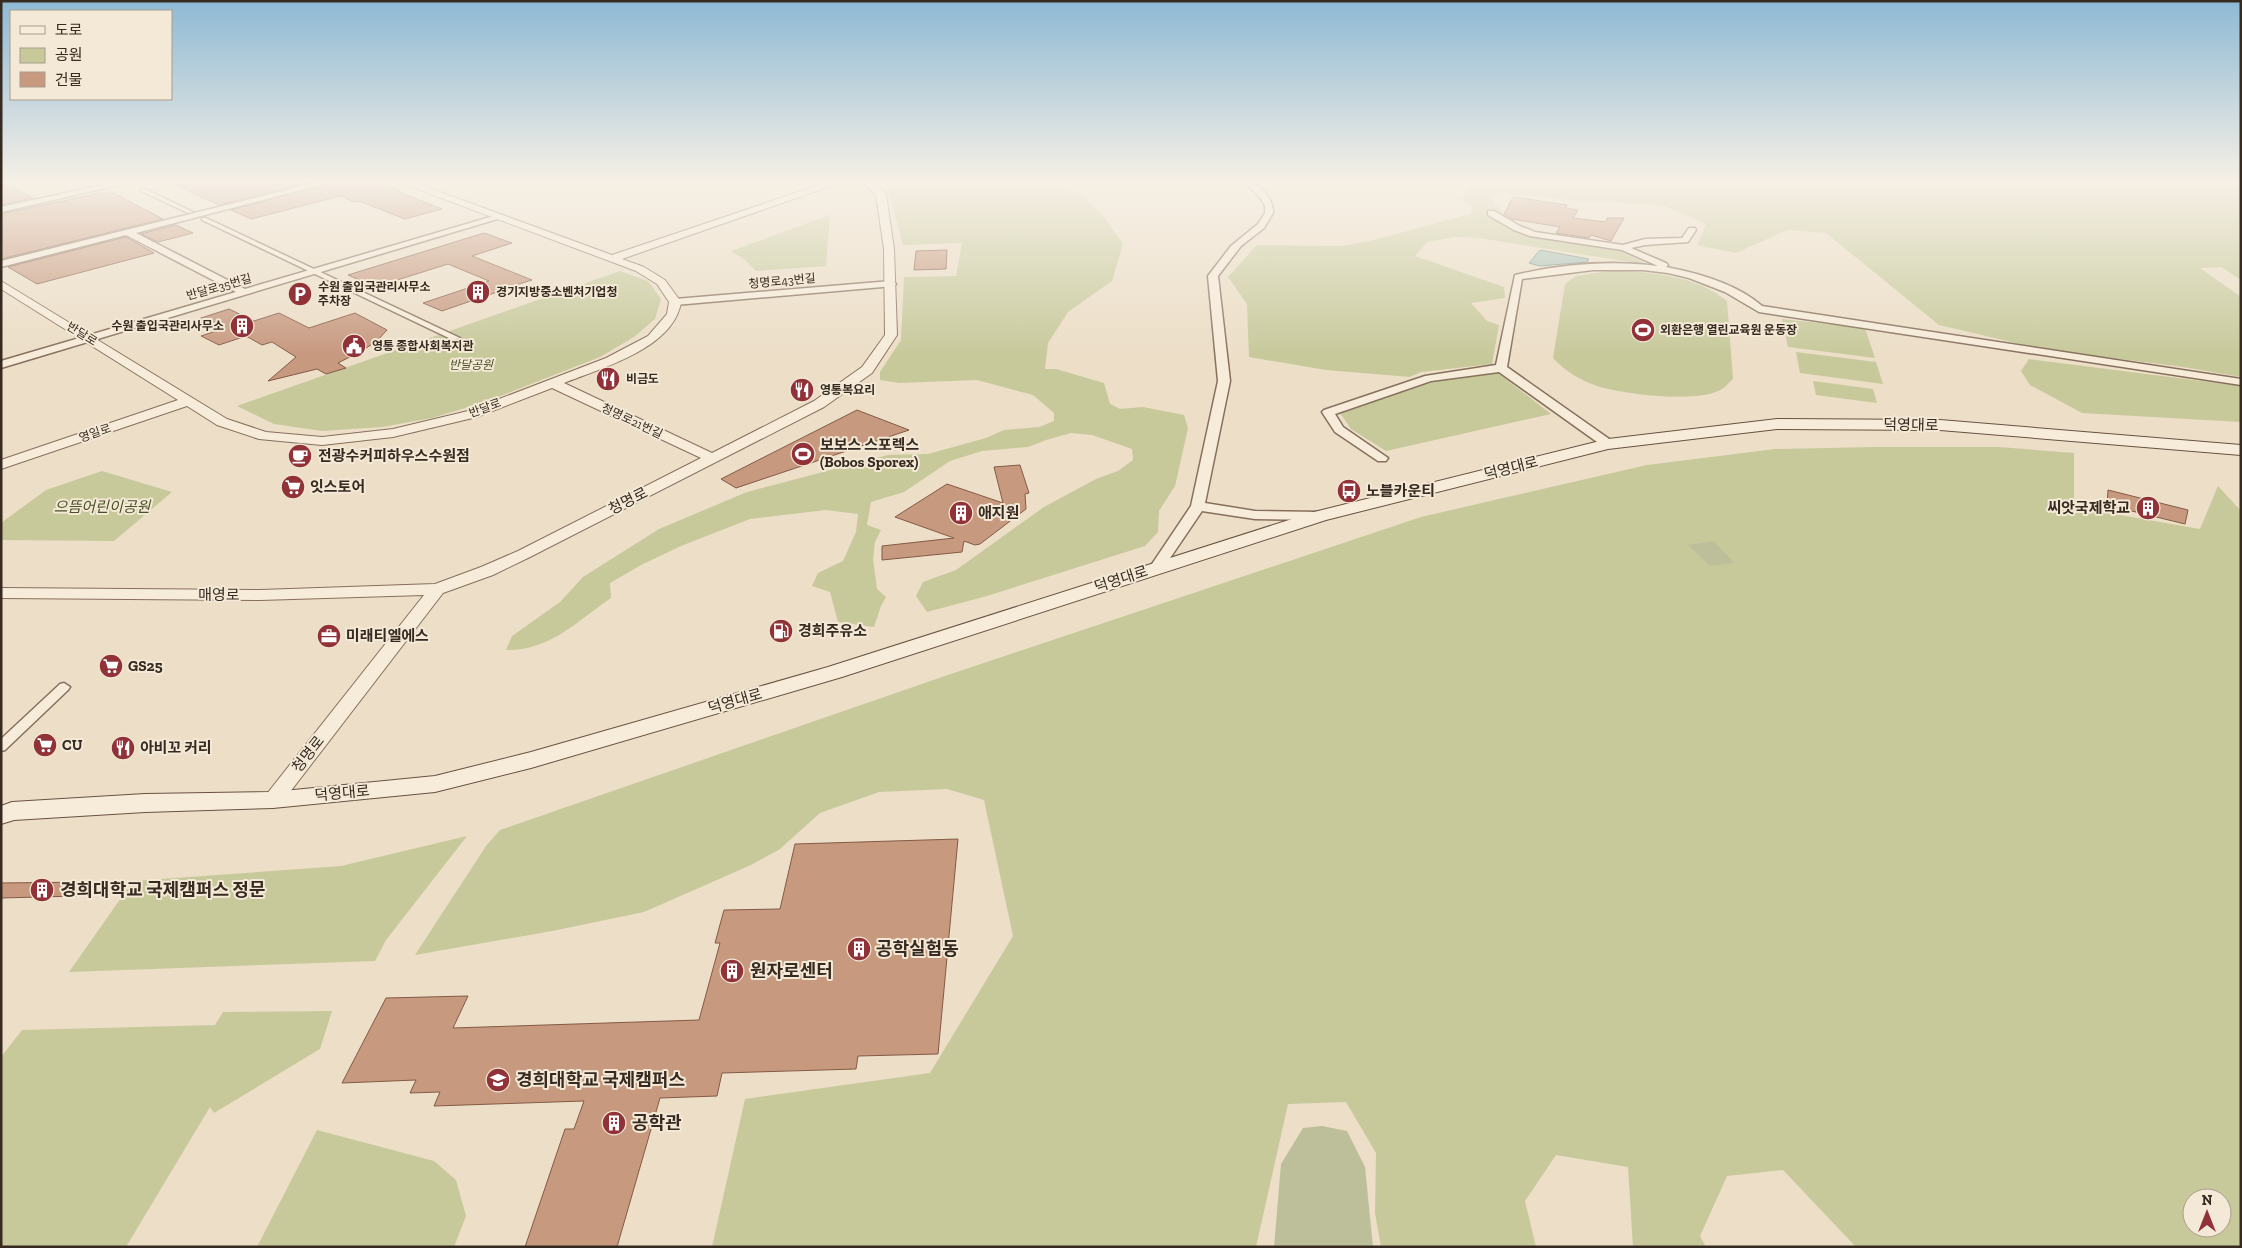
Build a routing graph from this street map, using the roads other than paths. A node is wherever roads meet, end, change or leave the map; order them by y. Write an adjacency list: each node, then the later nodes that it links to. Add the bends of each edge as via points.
1 (103, 239): 13 (street)
2 (141, 239): 18 (street)
3 (247, 239): 14 (street)
4 (428, 239): 14 (street, 반달로35번길)
5 (558, 239): 12 (street)
6 (669, 239): 12 (street)
7 (887, 239): 17 (street, 청명로)
8 (1243, 239): 32 (street, via 1213,276 1224,381)
9 (1567, 239): 11 (street)
10 (1686, 239): 11 (street, via 1671,243 1632,243)
11 (1624, 248): 15 (street)
12 (611, 259): 19 (street, via 640,269 661,282)
13 (1, 264)
14 (316, 272): 18 (street, 반달로35번길); 21 (street)
15 (1678, 272): 23 (street, via 1608,265 1571,267 1518,277); 24 (street, via 1750,299 1759,309)
16 (1, 284): 20 (street, 반달로)
17 (891, 284): 19 (street, 청명로43번길); 29 (street, 청명로, via 891,335 867,370 819,404)
18 (245, 292): 20 (street, 반달로35번길)
19 (675, 302): 25 (street, 반달로, via 673,315 652,339 610,361)
20 (90, 338): 22 (street, 반달로35번길); 26 (street, 반달로)
21 (456, 338)
22 (1, 365)
23 (1502, 368): 27 (street); 30 (street, via 1429,378 1328,412 1339,429)
24 (2241, 382)
25 (553, 383): 26 (street, 반달로, via 472,414 393,433 322,441 264,436 222,422); 29 (street, 청명로21번길)
26 (189, 401): 31 (street, 영일로)
27 (1608, 444): 28 (main road, 덕영대로, via 1778,424 1930,425); 33 (main road, 덕영대로)
28 (2241, 450)
29 (712, 458): 35 (street, 청명로, via 524,554)
30 (1382, 458)
31 (3, 462)
32 (1198, 506): 33 (street, via 1255,515); 34 (street)
33 (1320, 516): 34 (main road, 덕영대로)
34 (1157, 567): 39 (main road, 덕영대로, via 835,672 531,760 435,784)
35 (437, 589): 36 (street, 매영로, via 260,595); 39 (street, 청명로)
36 (1, 593)
37 (64, 687): 38 (street)
38 (1, 747)
39 (272, 800): 40 (main road, 덕영대로)
40 (5, 810)

